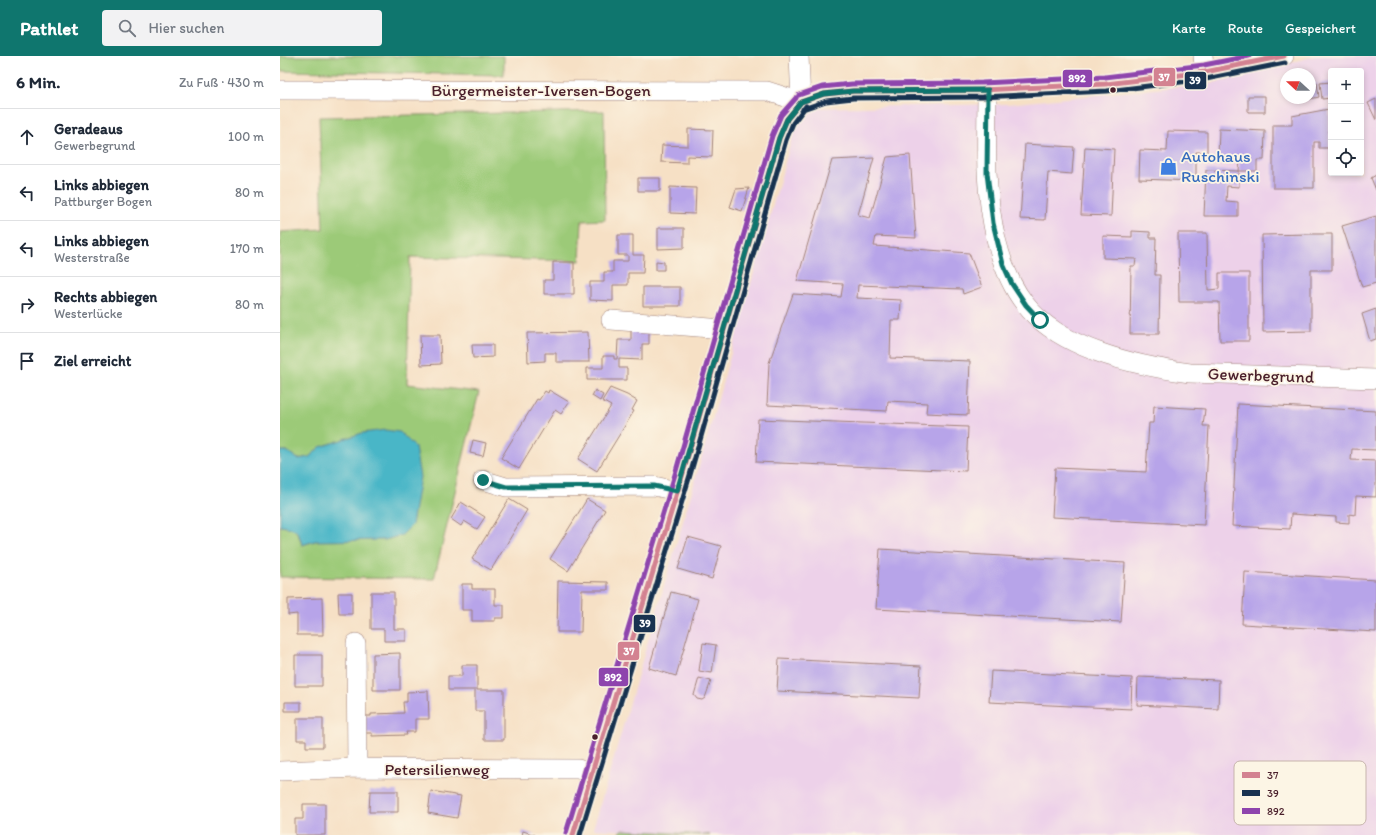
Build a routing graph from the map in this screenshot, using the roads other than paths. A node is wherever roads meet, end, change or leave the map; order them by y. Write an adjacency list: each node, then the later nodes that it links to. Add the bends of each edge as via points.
1 (799, 56): 6 (street)
2 (1284, 56): 3 (street)
3 (1204, 64): 5 (street, via 1106,84)
4 (280, 90): 6 (street, Bürgermeister-Iversen-Bogen, via 767,91)
5 (988, 90): 6 (street, via 853,91 824,94); 9 (street, Gewerbegrund, via 987,173 993,223 1003,264 1012,284 1040,320 1087,348 1135,364 1163,370)
6 (801, 102): 8 (street, via 787,119 779,138)
7 (611, 320): 8 (street)
8 (724, 329): 11 (street)
9 (1376, 379)
10 (483, 480): 11 (street, via 506,487 654,486)
11 (677, 491): 15 (street)
12 (356, 643): 13 (street)
13 (357, 768): 14 (street, Petersilienweg); 15 (street, Petersilienweg, via 578,770)
14 (280, 771)
15 (593, 774): 16 (street)
16 (573, 835)

